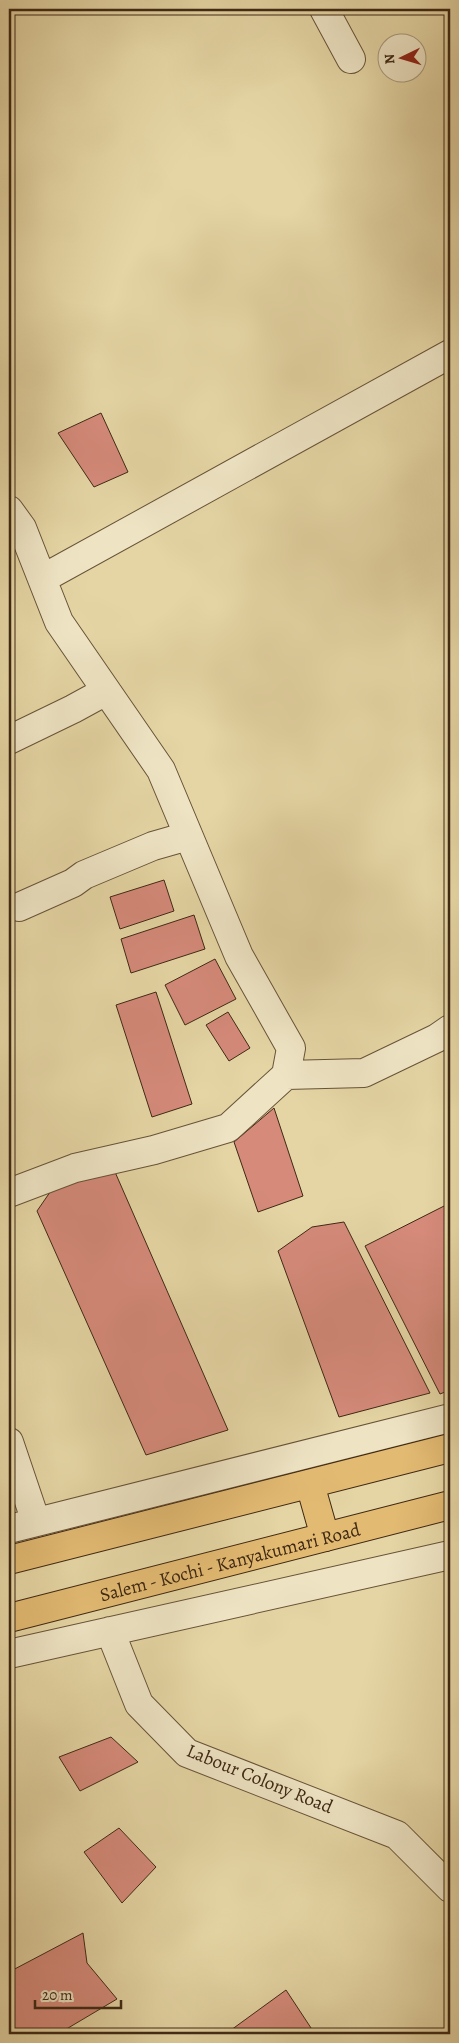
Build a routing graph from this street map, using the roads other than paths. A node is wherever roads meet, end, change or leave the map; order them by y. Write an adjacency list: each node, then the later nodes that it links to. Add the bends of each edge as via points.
1 (324, 9): 2 (street)
2 (351, 59)
3 (450, 354): 5 (street)
4 (9, 510): 5 (street, via 22,528)
5 (42, 579): 6 (street, via 59,622)
6 (106, 690): 7 (street); 8 (street, via 161,770)
7 (9, 740)
8 (188, 836): 9 (street, via 153,846); 11 (street, via 239,956 290,1048)
9 (19, 907)
10 (450, 1029): 11 (street, via 364,1073)
11 (286, 1075): 12 (street, via 228,1128 154,1150 75,1168)
12 (9, 1193)
13 (450, 1418): 18 (street)
14 (9, 1442): 18 (street)
15 (450, 1448): 16 (highway)
16 (310, 1484): 20 (highway); 22 (highway)
17 (450, 1505): 20 (highway, Salem - Kochi - Kanyakumari Road)
18 (36, 1522): 19 (street)
19 (9, 1529)
20 (325, 1537): 23 (highway, Salem - Kochi - Kanyakumari Road)
21 (450, 1555): 24 (street)
22 (9, 1560)
23 (9, 1618)
24 (110, 1631): 25 (street); 26 (street, Labour Colony Road, via 138,1704 186,1753 397,1835)
25 (9, 1654)
26 (450, 1888)

